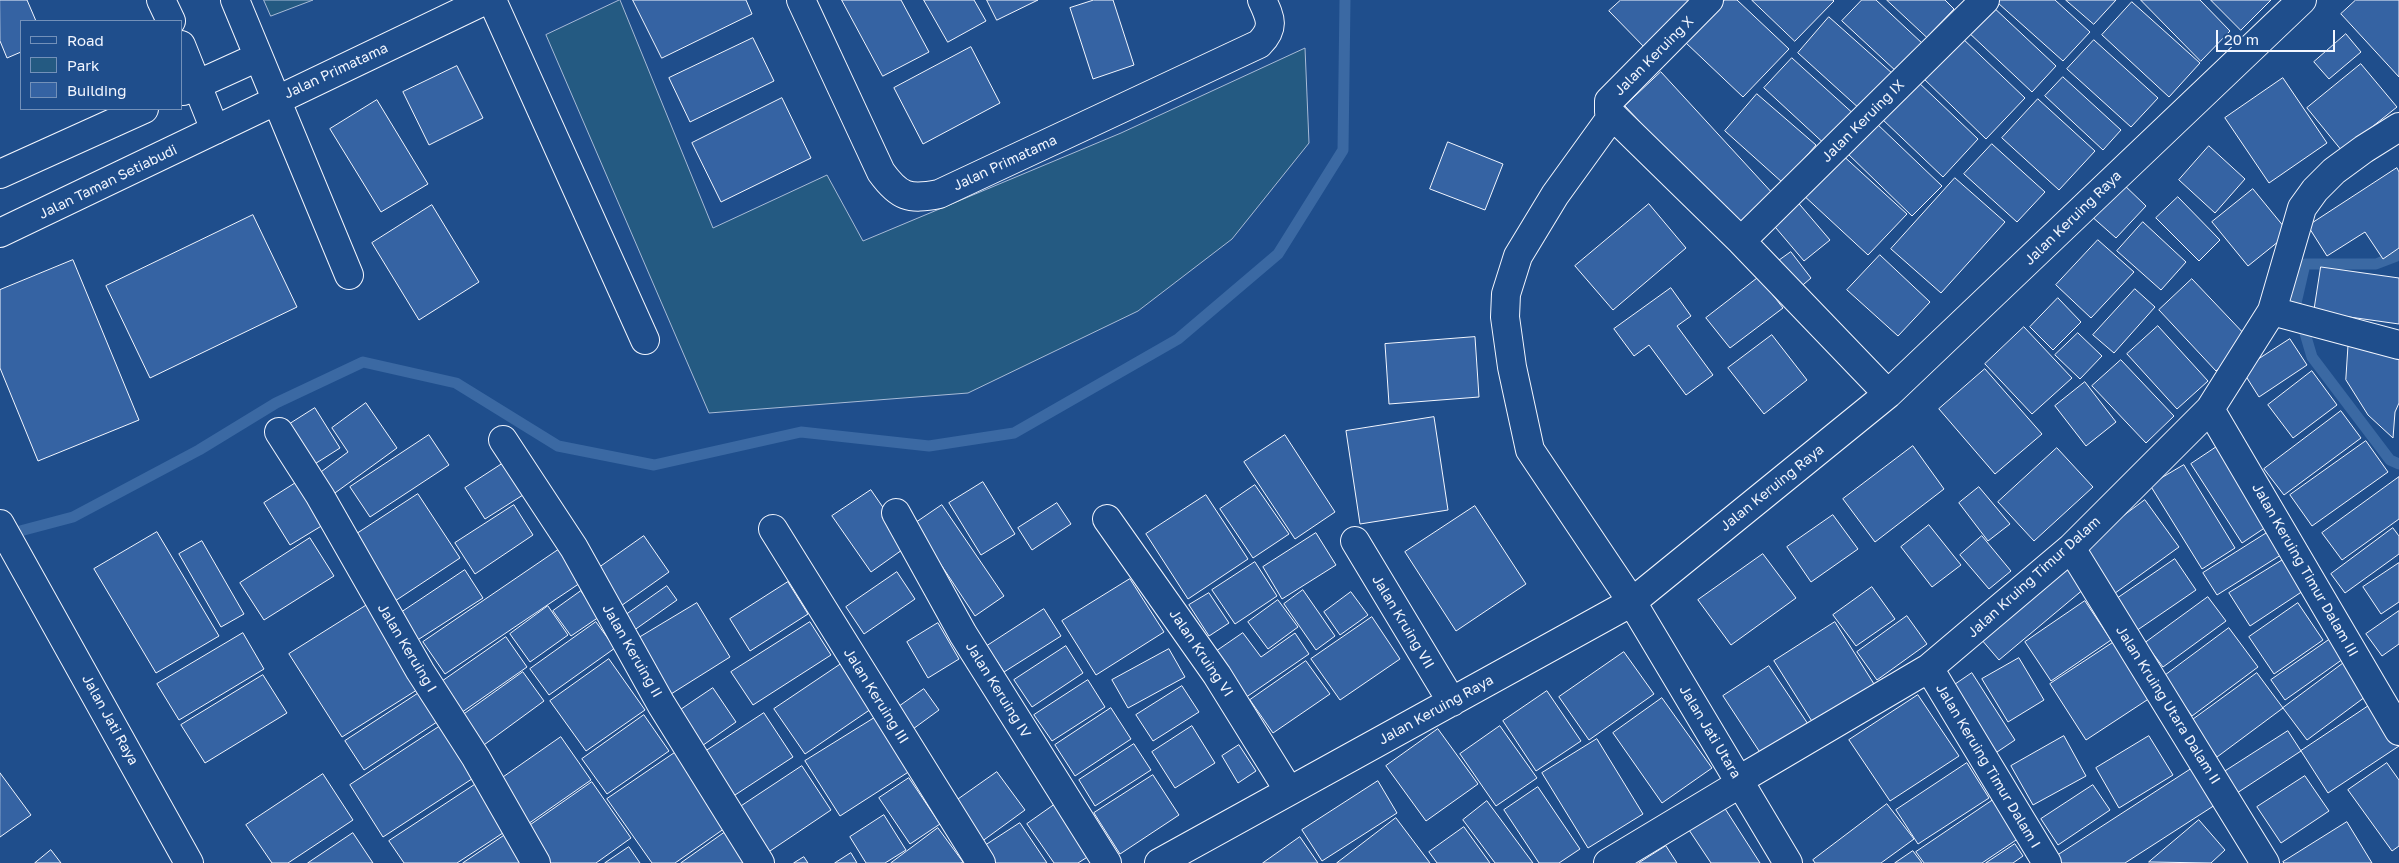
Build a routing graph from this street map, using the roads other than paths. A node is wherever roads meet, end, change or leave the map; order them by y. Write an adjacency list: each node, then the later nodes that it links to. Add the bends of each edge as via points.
1 (161, 0): 10 (street)
2 (234, 0): 12 (street)
3 (486, 0): 14 (street, Jalan Primatama)
4 (492, 0): 24 (street)
5 (802, 0): 6 (street, Jalan Primatama, via 881,172 904,195 918,198 939,194 1259,44 1268,35 1271,23)
6 (1262, 0)
7 (1709, 0): 16 (street, Jalan Keruing X, via 1609,101)
8 (1985, 0): 21 (street, Jalan Keruing IX)
9 (2302, 0): 26 (street, Jalan Keruing Raya)
10 (171, 20)
11 (182, 50): 13 (street)
12 (258, 57): 13 (street); 14 (street)
13 (190, 88): 18 (street)
14 (275, 100): 18 (street, Jalan Taman Setiabudi); 22 (street, Jalan Primatama)
15 (142, 110): 19 (street)
16 (1612, 116): 21 (street); 36 (street, Jalan Jati Utara, via 1555,195 1518,256 1506,294 1505,317 1530,450)
17 (2399, 127): 23 (street, Jalan Kruing Timur Dalam, via 2334,170 2302,208)
18 (215, 130): 20 (street, Jalan Taman Setiabudi)
19 (0, 174)
20 (0, 233)
21 (1741, 241): 26 (street)
22 (349, 275)
23 (2287, 315): 25 (street); 27 (street, Jalan Kruing Timur Dalam)
24 (645, 340)
25 (2399, 345)
26 (1888, 394): 36 (street, Jalan Keruing Raya)
27 (2210, 410): 35 (street, Jalan Kruing Timur Dalam); 39 (street, Jalan Keruing Timur Dalam III)
28 (279, 432): 43 (street, Jalan Keruing I)
29 (503, 440): 44 (street, Jalan Keruing II, via 574,548 629,649)
30 (896, 513): 46 (street, Jalan Keruing IV, via 963,634)
31 (1107, 518): 41 (street, Jalan Kruing VI, via 1217,675)
32 (0, 524): 42 (street, Jalan Jati Raya)
33 (772, 529): 45 (street, Jalan Keruing III)
34 (1355, 542): 38 (street, Jalan Kruing VII)
35 (2071, 548): 37 (street, Jalan Kruing Timur Dalam); 51 (street, Jalan Kruing Utara Dalam II)
36 (1632, 602): 38 (street, Jalan Keruing Raya); 40 (street, Jalan Jati Utara)
37 (1930, 668): 40 (street, Jalan Kruing Timur Dalam); 50 (street, Jalan Keruing Timur Dalam I)
38 (1452, 702): 41 (street, Jalan Keruing Raya)
39 (2399, 731)
40 (1740, 781): 48 (street, Jalan Kruing Timur Dalam); 49 (street, Jalan Jati Utara)
41 (1289, 791): 47 (street, Jalan Keruing Raya)
42 (189, 863)
43 (536, 863)
44 (760, 863)
45 (981, 863)
46 (1107, 863)
47 (1159, 863)
48 (1608, 863)
49 (1788, 863)
50 (2047, 863)
51 (2264, 863)

